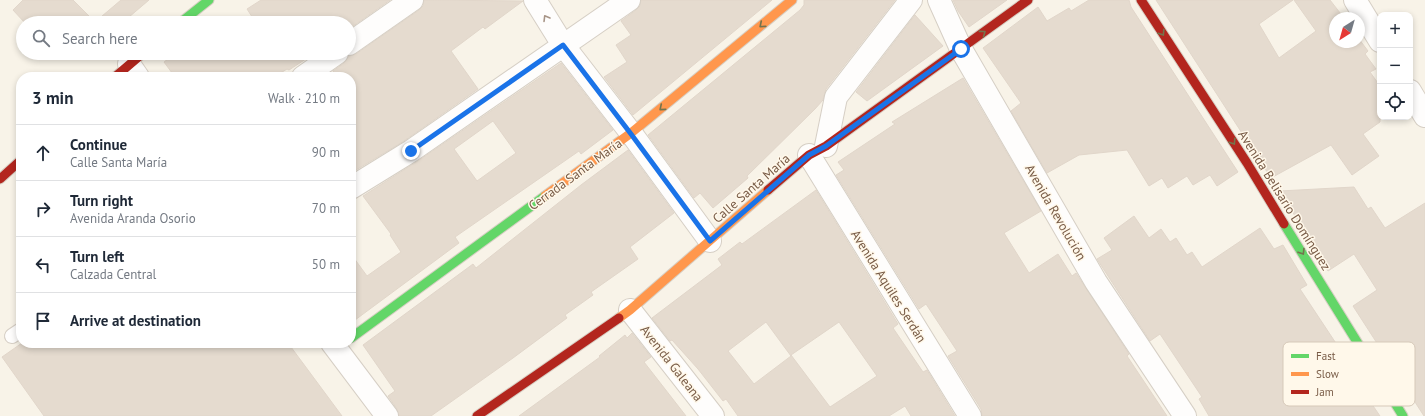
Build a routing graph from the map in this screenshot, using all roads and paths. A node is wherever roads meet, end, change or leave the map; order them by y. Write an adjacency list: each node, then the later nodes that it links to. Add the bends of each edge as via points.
1 (209, 0): 11 (street)
2 (412, 0): 13 (street)
3 (535, 0): 14 (street, one-way to 3)
4 (629, 0): 14 (street)
5 (792, 0): 20 (street, Cerrada Santa María, one-way to 20)
6 (911, 0): 21 (street, via 836,97)
7 (939, 0): 15 (street, Avenida Revolución)
8 (1028, 0): 15 (street, Calle Santa María, one-way to 8)
9 (1141, 0): 28 (street, Avenida Belisario Domínguez, one-way to 28, via 1247,163)
10 (1354, 0): 12 (street)
11 (189, 16)
12 (1377, 35)
13 (356, 39)
14 (563, 45): 20 (street); 24 (street, via 411,151)
15 (961, 49): 21 (street, Calle Santa María); 35 (street, Avenida Revolución, via 1096,282)
16 (327, 60): 17 (street)
17 (310, 72)
18 (1413, 96): 19 (street)
19 (1425, 116)
20 (631, 134): 25 (street); 27 (street, Cerrada Santa María)
21 (818, 151): 25 (street, Calle Santa María); 34 (street, Avenida Aquiles Serdán)
22 (16, 165): 23 (street)
23 (0, 179)
24 (356, 185)
25 (710, 241): 26 (street, Calle Santa María)
26 (630, 310): 32 (street, Calle Santa María); 33 (street, Avenida Galeana)
27 (356, 332)
28 (1357, 342)
29 (344, 348): 31 (street)
30 (1397, 406): 36 (street, Avenida Belisario Domínguez, one-way to 36)
31 (387, 416)
32 (477, 416)
33 (713, 416)
34 (970, 416)
35 (1185, 416)
36 (1403, 416)

